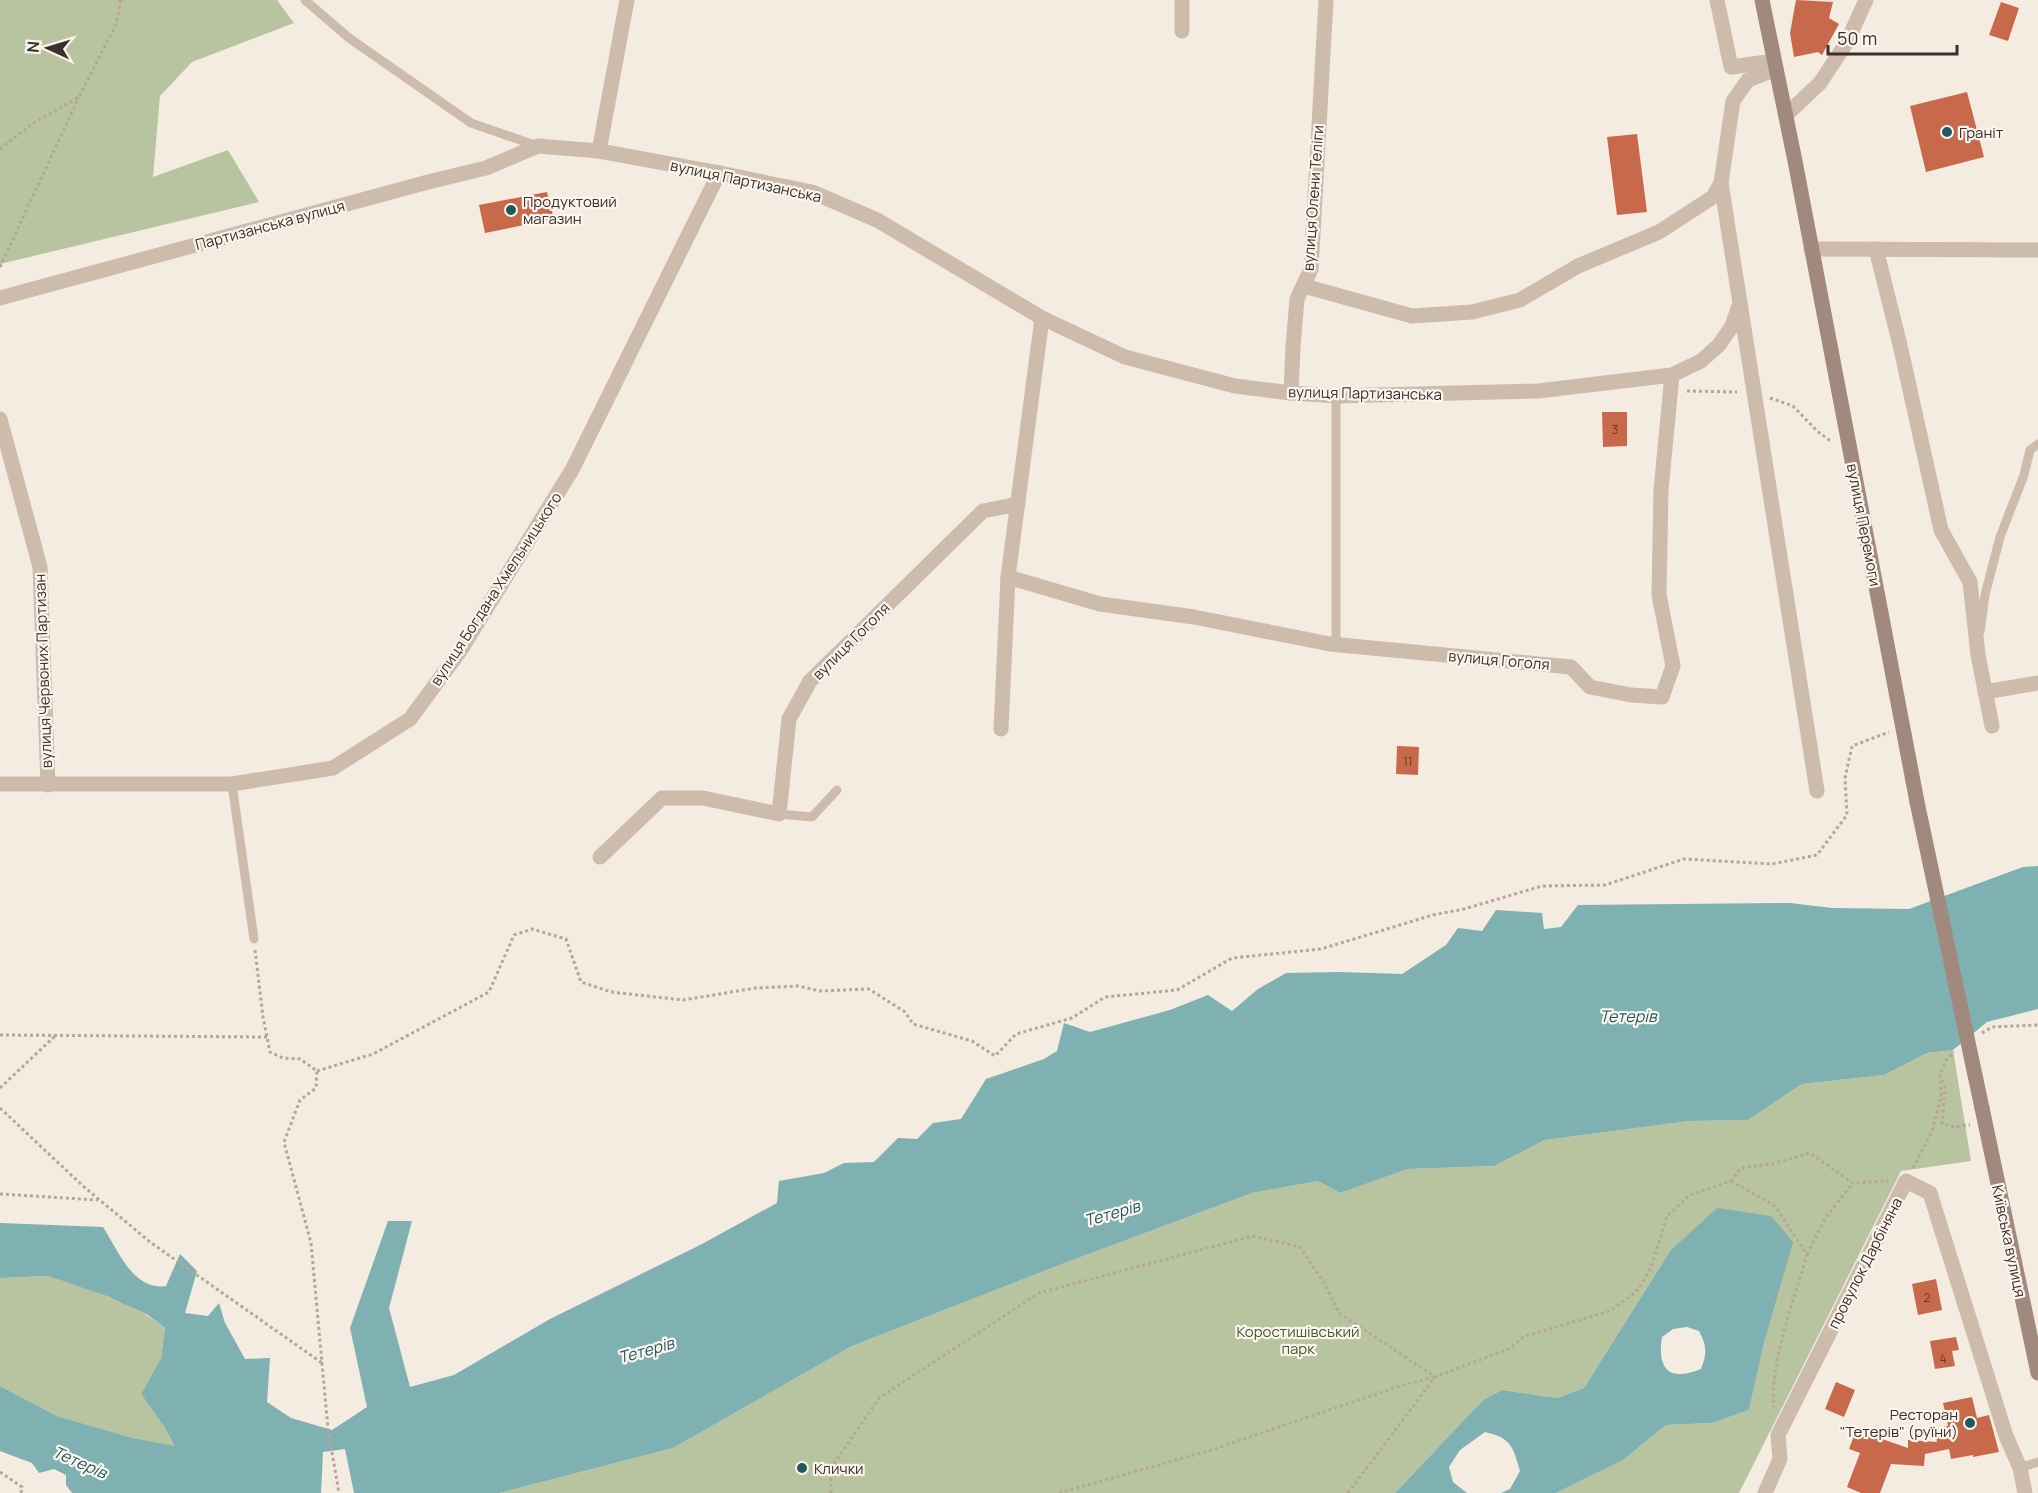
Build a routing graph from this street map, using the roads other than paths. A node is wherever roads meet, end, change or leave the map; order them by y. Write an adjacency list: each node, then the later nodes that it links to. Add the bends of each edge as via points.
1 (305, 0): 11 (lane, via 349,38 471,123)
2 (627, 0): 12 (street)
3 (1182, 0): 8 (street)
4 (1326, 0): 18 (street, вулиця Олени Теліги, via 1311,269)
5 (1717, 0): 9 (street, via 1731,67)
6 (1762, 0): 9 (main road, вулиця Перемоги)
7 (1866, 0): 10 (street, via 1847,42 1820,83)
8 (1182, 31)
9 (1775, 65): 10 (main road, вулиця Перемоги); 14 (street, via 1748,80 1734,101)
10 (1786, 115): 15 (main road, вулиця Перемоги)
11 (538, 146): 12 (street); 19 (street, Партизанська вулиця, via 486,168)
12 (599, 151): 13 (street, вулиця Партизанська)
13 (719, 172): 21 (street, вулиця Партизанська, via 812,192 878,220); 36 (street, вулиця Богдана Хмельницького, via 572,470 459,651 410,719 333,768)
14 (1721, 183): 18 (street, via 1713,197 1659,232 1578,266 1520,300 1472,312 1412,316); 20 (street)
15 (1811, 249): 16 (street); 40 (main road, вулиця Перемоги)
16 (1876, 249): 17 (street); 30 (street, via 1941,530 1970,582)
17 (2038, 250)
18 (1304, 286): 23 (street, вулиця Олени Теліги, via 1297,298)
19 (0, 298)
20 (1740, 303): 22 (street, вулиця Партизанська, via 1732,326 1719,345 1701,361); 39 (street)
21 (1042, 318): 23 (street, вулиця Партизанська, via 1125,357 1235,386); 27 (street)
22 (1672, 375): 24 (street, вулиця Партизанська, via 1538,391); 29 (street, вулиця Гоголя, via 1661,490 1659,596 1673,666 1662,698 1590,687 1570,667)
23 (1291, 393): 24 (street, вулиця Партизанська)
24 (1336, 396): 29 (lane)
25 (0, 419): 37 (street, вулиця Червоних Партизан, via 40,567)
26 (2038, 444): 30 (lane, via 2030,450 2000,537 1985,595)
27 (1018, 504): 28 (street); 41 (street, вулиця Гоголя, via 983,511 810,681 789,719)
28 (1008, 577): 29 (street, вулиця Гоголя, via 1100,604 1194,617); 34 (street)
29 (1336, 645)
30 (1978, 655): 32 (street)
31 (2038, 683): 32 (street)
32 (1985, 692): 33 (street)
33 (1992, 726)
34 (1001, 729)
35 (0, 784): 37 (street, вулиця Богдана Хмельницького)
36 (232, 784): 37 (street, вулиця Богдана Хмельницького); 43 (lane)
37 (48, 785)
38 (837, 790): 41 (lane, via 812,817)
39 (1817, 791)
40 (1917, 802): 44 (main road, Київська вулиця, bridge)
41 (779, 814): 42 (street, via 703,798 662,798)
42 (600, 857)
43 (254, 939)
44 (2038, 1373)
45 (2038, 1462): 46 (lane)
46 (2020, 1468): 47 (street, провулок Дарбіняна, via 2006,1436 1930,1193 1906,1182 1778,1435 1780,1459); 48 (street, провулок Дарбіняна)
47 (1765, 1493)
48 (2025, 1493)

